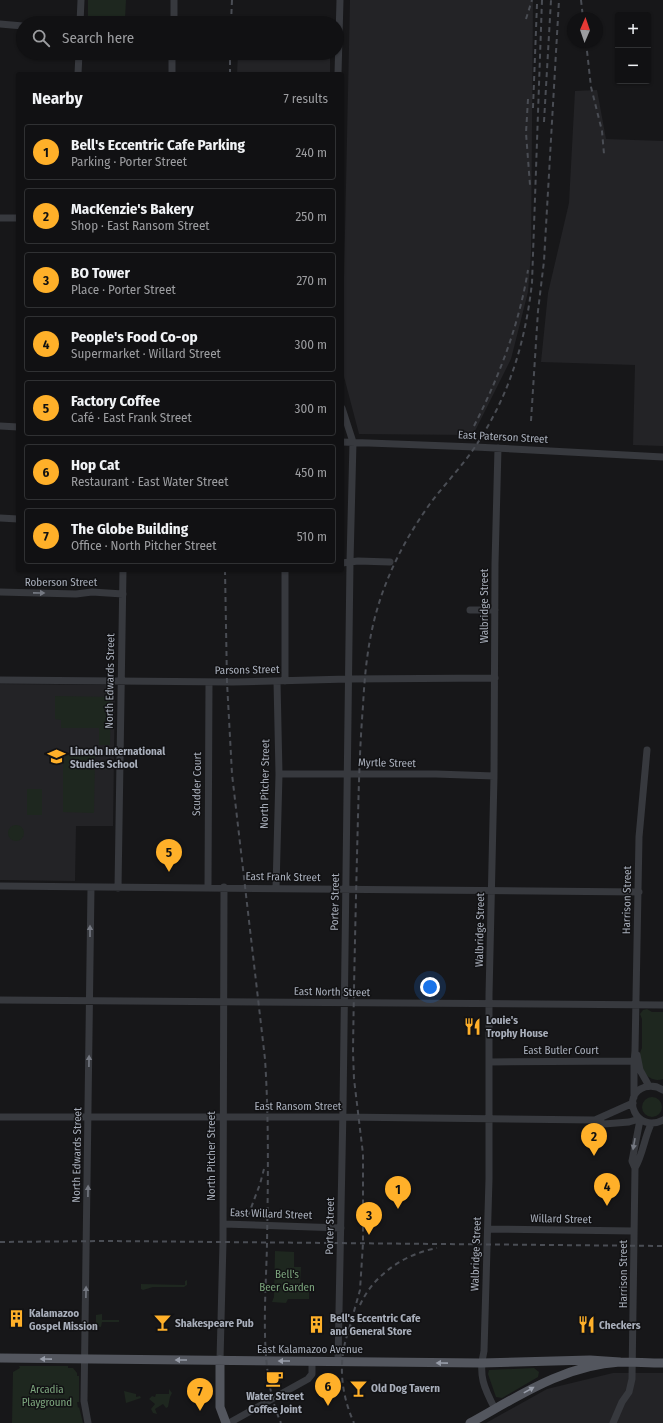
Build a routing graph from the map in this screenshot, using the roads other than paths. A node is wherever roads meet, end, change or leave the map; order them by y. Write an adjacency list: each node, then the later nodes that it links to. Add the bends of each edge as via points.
1 (81, 0): 4 (street)
2 (174, 0): 5 (street)
3 (340, 0): 6 (street)
4 (80, 16)
5 (174, 16)
6 (339, 16)
7 (0, 24): 8 (street)
8 (16, 25)
9 (79, 60): 12 (street)
10 (172, 60): 13 (street)
11 (338, 60): 14 (street)
12 (78, 72)
13 (172, 72)
14 (338, 72)
15 (0, 218): 16 (street)
16 (16, 218)
17 (344, 417): 21 (street)
18 (0, 426): 19 (street)
19 (16, 427)
20 (344, 442): 21 (street, East Paterson Street)
21 (353, 442): 22 (street, East Paterson Street); 27 (street, Porter Street)
22 (498, 448): 23 (street, East Paterson Street); 33 (street, Walbridge Street)
23 (663, 457)
24 (0, 518): 25 (street)
25 (16, 519)
26 (390, 562): 27 (street)
27 (346, 563): 35 (street, Porter Street)
28 (123, 572): 31 (street, North Edwards Street)
29 (285, 572): 37 (street, North Pitcher Street)
30 (0, 592): 31 (street, Roberson Street, one-way to 31)
31 (123, 594): 38 (street, North Edwards Street)
32 (470, 610): 33 (street)
33 (495, 610): 34 (street, Walbridge Street)
34 (494, 678): 35 (street, Parsons Street); 43 (street, Walbridge Street)
35 (348, 679): 37 (street, Parsons Street); 41 (street, Porter Street)
36 (0, 680): 38 (street, Parsons Street)
37 (281, 681): 39 (street, Parsons Street); 42 (street, North Pitcher Street)
38 (120, 682): 39 (street, Parsons Street); 48 (street, North Edwards Street)
39 (209, 682): 46 (street, Scudder Court)
40 (647, 750): 52 (street, Harrison Street, via 639,837)
41 (347, 773): 42 (street, Myrtle Street); 43 (street, Myrtle Street); 50 (street, Porter Street)
42 (278, 774): 49 (street, North Pitcher Street)
43 (494, 776): 51 (street, Walbridge Street)
44 (0, 886): 45 (street, East Frank Street)
45 (91, 886): 48 (street, East Frank Street); 54 (street, North Edwards Street, one-way to 45)
46 (208, 887): 47 (street, East Frank Street); 48 (street, East Frank Street)
47 (224, 887): 49 (street, East Frank Street); 55 (street, North Pitcher Street)
48 (118, 888)
49 (276, 888): 50 (street, East Frank Street)
50 (346, 889): 51 (street, East Frank Street); 56 (street, Porter Street)
51 (492, 890): 52 (street, East Frank Street); 57 (street, Walbridge Street)
52 (638, 892): 59 (street, Harrison Street)
53 (0, 1000): 54 (street, East North Street)
54 (90, 1001): 55 (street, East North Street); 69 (street, North Edwards Street, one-way to 54)
55 (224, 1003): 56 (street, East North Street); 67 (street, North Pitcher Street)
56 (345, 1003): 57 (street, East North Street); 68 (street, Porter Street)
57 (489, 1005): 59 (street, East North Street); 62 (street, Walbridge Street)
58 (663, 1005): 59 (street, East North Street)
59 (635, 1006): 60 (street, Harrison Street)
60 (635, 1051): 61 (street, Harrison Street); 63 (street, Harrison Street, via 640,1070)
61 (634, 1061): 62 (street, East Butler Court); 65 (street, Harrison Street)
62 (489, 1062): 70 (street, Walbridge Street)
63 (649, 1086): 64 (street); 65 (street, East Ransom Street, via 642,1088)
64 (662, 1088)
65 (633, 1100): 71 (street, East Ransom Street); 72 (street, via 633,1109)
66 (0, 1117): 69 (street, East Ransom Street)
67 (223, 1117): 68 (street, East Ransom Street); 69 (street, East Ransom Street); 76 (street, North Pitcher Street)
68 (342, 1117): 70 (street, East Ransom Street); 77 (street, Porter Street)
69 (89, 1118): 81 (street, North Edwards Street, one-way to 69)
70 (488, 1119): 71 (street, East Ransom Street); 78 (street, Walbridge Street)
71 (596, 1120): 72 (street, East Ransom Street, via 604,1124)
72 (640, 1120): 74 (street); 75 (street, Harrison Street, one-way to 75, via 632,1160)
73 (663, 1120): 74 (street)
74 (651, 1124): 75 (street, Harrison Street, via 641,1158)
75 (635, 1168): 79 (street, Harrison Street)
76 (223, 1224): 77 (street, East Willard Street); 82 (street, North Pitcher Street)
77 (341, 1228): 84 (street, Porter Street)
78 (488, 1229): 79 (street, Willard Street); 86 (street, Walbridge Street, via 484,1351)
79 (634, 1231): 87 (street, Harrison Street)
80 (0, 1358): 81 (main road, East Kalamazoo Avenue, one-way to 80)
81 (85, 1359): 82 (main road, East Kalamazoo Avenue, one-way to 81); 90 (street, North Edwards Street, via 84,1401)
82 (220, 1360): 83 (main road, East Kalamazoo Avenue, one-way to 82); 91 (main road, North Pitcher Street, via 220,1407)
83 (312, 1362): 84 (main road, East Kalamazoo Avenue); 91 (street, via 312,1374 308,1378)
84 (338, 1362): 86 (main road, East Kalamazoo Avenue, one-way to 84)
85 (620, 1362): 86 (main road, East Kalamazoo Avenue, via 584,1360); 87 (main road); 89 (main road, one-way to 85, via 544,1382 583,1369)
86 (481, 1363): 89 (street, Walbridge Street, via 483,1384)
87 (633, 1363): 88 (main road); 93 (street, Harrison Street, via 631,1388)
88 (663, 1363)
89 (494, 1409): 92 (main road)
90 (88, 1423)
91 (227, 1423)
92 (470, 1423)
93 (612, 1423)

